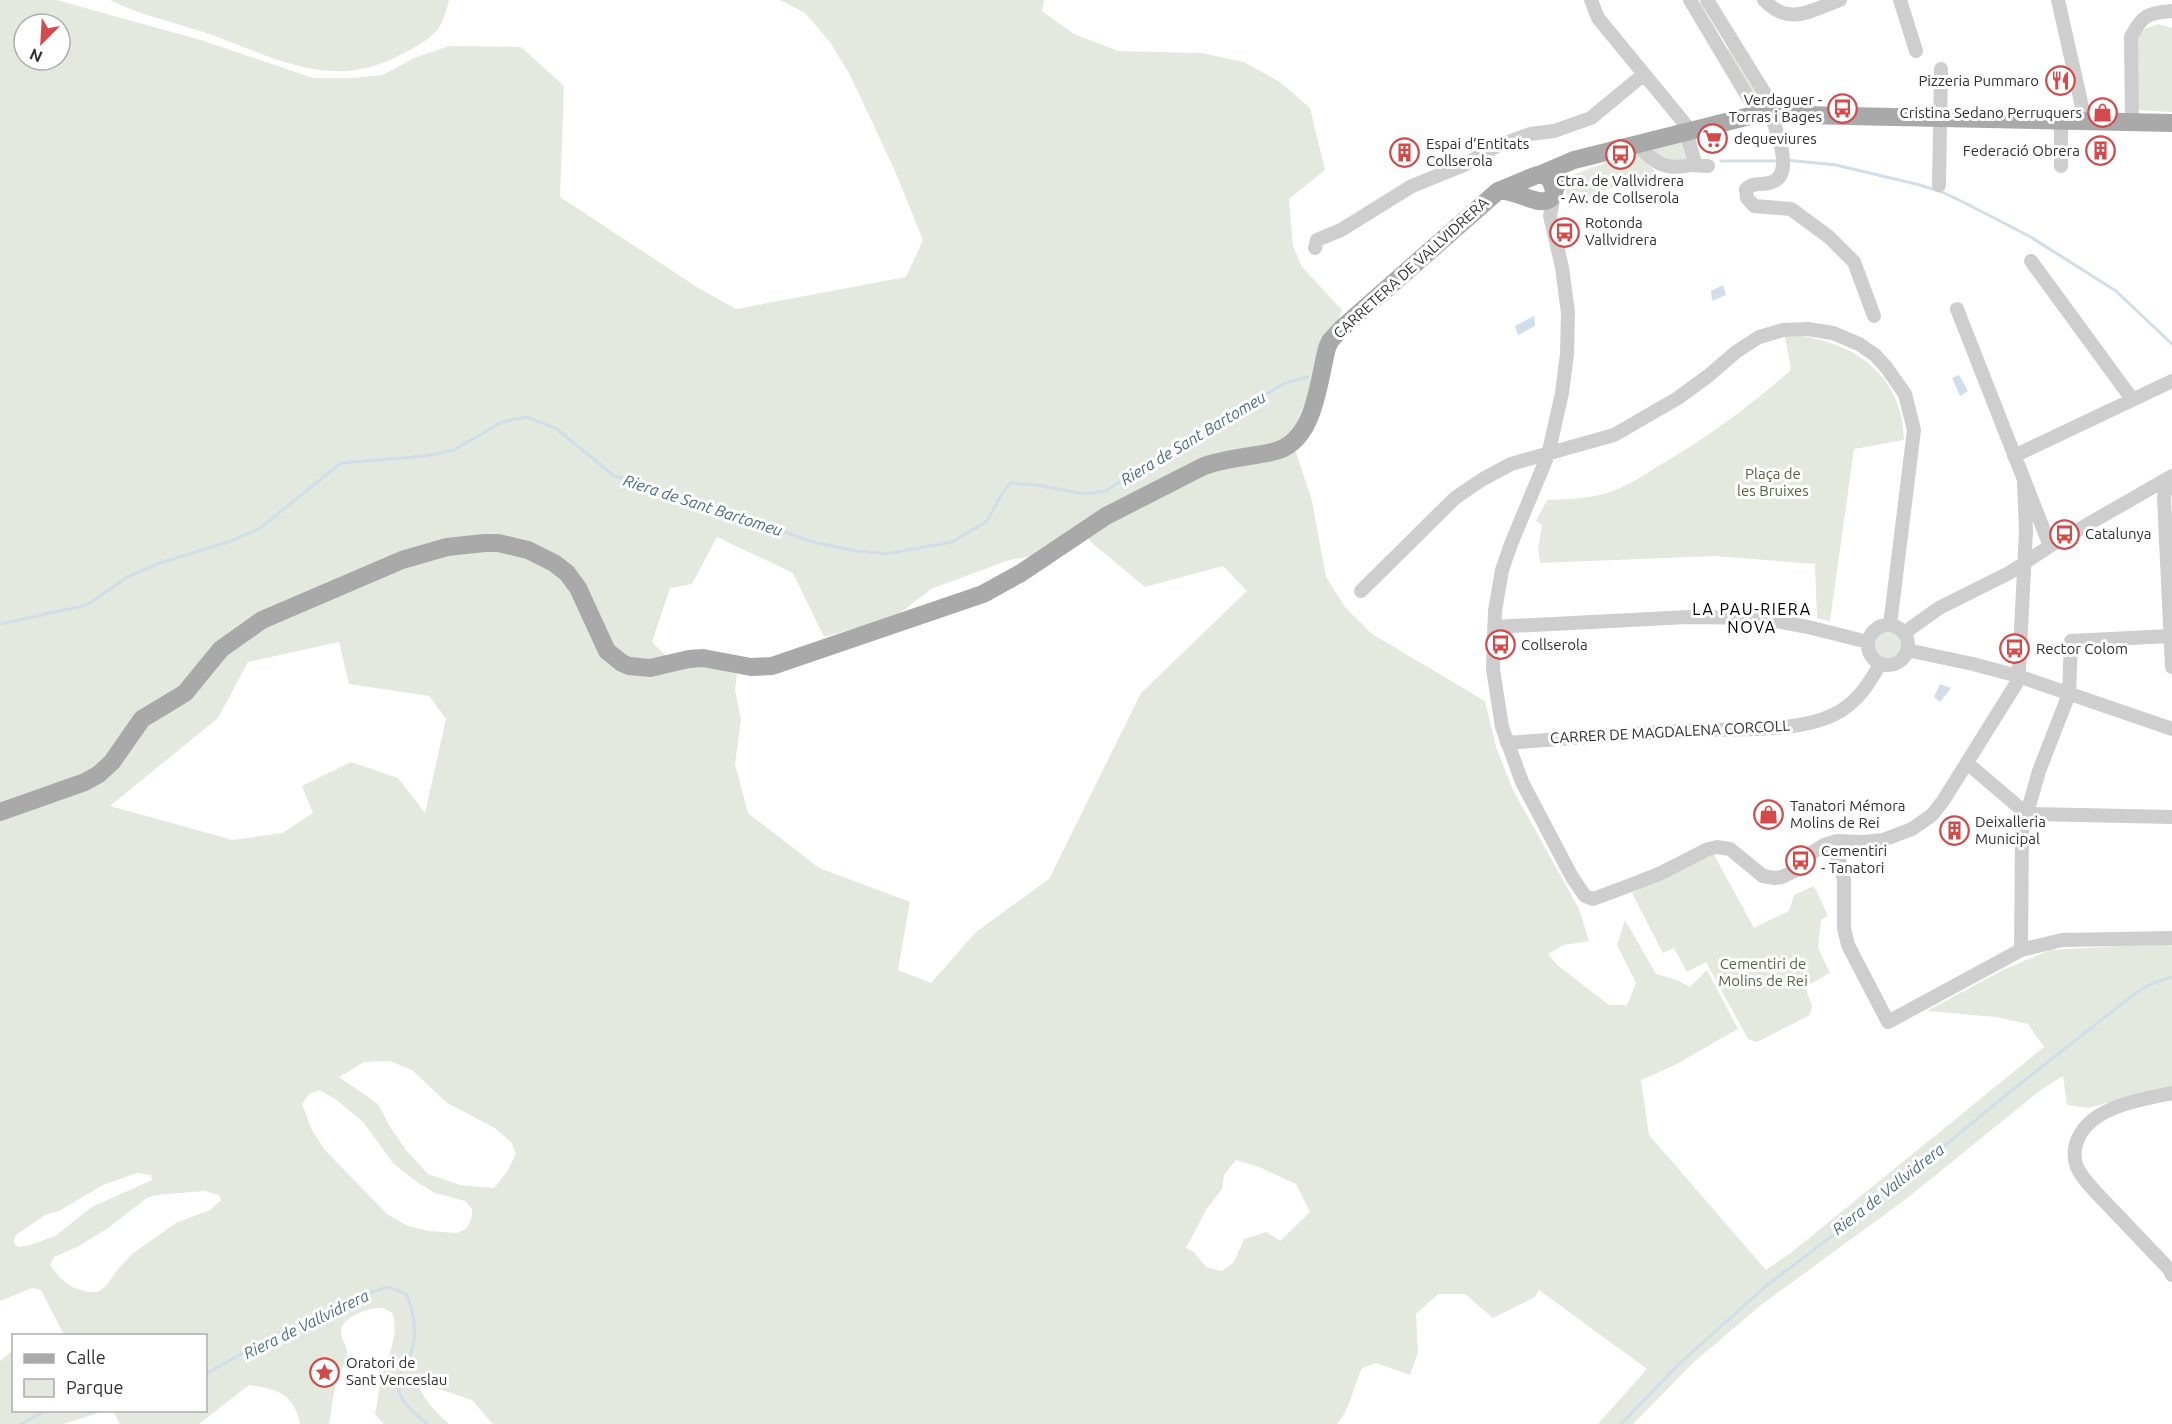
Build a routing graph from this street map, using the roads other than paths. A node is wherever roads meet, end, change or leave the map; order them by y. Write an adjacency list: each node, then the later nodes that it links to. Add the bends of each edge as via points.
1 (1591, 0): 13 (street, via 1598,18)
2 (1690, 0): 10 (street)
3 (1707, 0): 9 (street)
4 (1764, 0): 5 (street, via 1778,12 1792,16)
5 (1840, 0)
6 (1900, 0): 11 (street)
7 (2058, 0): 17 (street)
8 (2172, 11): 18 (street, via 2151,13 2137,25 2131,37)
9 (1733, 41): 10 (street); 14 (street)
10 (1720, 49): 14 (street)
11 (1916, 51)
12 (1941, 69): 15 (street)
13 (1643, 75): 20 (street); 32 (street, via 1591,118 1554,131 1512,139 1454,170 1426,179 1317,240)
14 (1768, 113): 15 (main road); 20 (main road); 35 (street, via 1783,161 1781,176 1772,182 1751,184 1746,189 1747,198 1754,206 1791,209 1828,237 1854,262)
15 (1940, 117): 16 (main road); 27 (street)
16 (2061, 120): 17 (main road); 25 (street)
17 (2085, 120): 18 (main road)
18 (2132, 122): 19 (main road)
19 (2172, 123)
20 (1688, 131): 21 (main road); 23 (street)
21 (1636, 144): 22 (main road); 23 (street, via 1661,166)
22 (1574, 160): 26 (main road); 29 (main road, via 1563,171)
23 (1692, 165): 24 (street)
24 (1708, 166)
25 (2061, 166)
26 (1537, 176): 28 (main road, CARRETERA DE VALLVIDRERA); 29 (main road, via 1550,179); 30 (main road, via 1529,181 1527,189)
27 (1939, 185)
28 (1498, 191): 30 (main road, via 1513,191); 58 (main road, CARRETERA DE VALLVIDRERA, via 1330,341 1306,427 1287,448 1204,466 1106,516 1003,583 952,606 772,666 689,658 638,668 622,663 608,651 578,588 567,573 549,560 498,543 428,551 254,625 221,649 185,693 142,719 99,774)
29 (1554, 192): 30 (main road, via 1548,200); 31 (street)
30 (1534, 200): 31 (street)
31 (1550, 216): 38 (street, via 1566,288 1568,334 1563,393)
32 (1315, 248)
33 (2031, 261): 37 (street)
34 (1957, 309): 39 (street)
35 (1874, 316)
36 (2172, 381): 37 (street)
37 (2132, 399): 39 (street)
38 (1548, 455): 44 (street, via 1511,464 1455,498); 45 (street, via 1622,431 1678,398 1759,337 1783,330 1808,329 1833,333 1859,344 1875,355 1905,394 1914,430); 46 (street, via 1506,557)
39 (2014, 456): 41 (street)
40 (2172, 477): 42 (street); 48 (street, via 2164,498)
41 (2024, 482): 42 (street); 43 (street)
42 (2050, 546): 43 (street)
43 (2025, 563): 47 (street, via 1939,608); 53 (street)
44 (1361, 591)
45 (1890, 625): 47 (street); 49 (street, via 1874,631)
46 (1494, 627): 49 (street, via 1691,617 1759,618); 56 (street, via 1495,686)
47 (1904, 633): 50 (street)
48 (2170, 636): 52 (street); 54 (street, via 2071,641)
49 (1868, 642): 51 (street, via 1870,655)
50 (1907, 650): 51 (street, via 1896,663); 53 (street)
51 (1881, 664): 56 (street, CARRER DE MAGDALENA CORCOLL, via 1855,701 1835,714 1806,723)
52 (2172, 667)
53 (2018, 676): 54 (street); 57 (street)
54 (2069, 694): 55 (street); 59 (street)
55 (2172, 729)
56 (1507, 743): 61 (street, via 1534,806 1580,891 1589,899 1661,873 1717,847 1736,853 1763,876 1782,877 1797,870 1817,848)
57 (1967, 763): 59 (street); 61 (street, via 1938,808 1912,829 1883,840)
58 (0, 812)
59 (2027, 814): 60 (street); 63 (street, via 2022,831)
60 (2172, 817)
61 (1830, 843): 63 (street, via 1844,880 1848,945 1888,1022)
62 (2172, 938): 63 (street, via 2062,940)
63 (2021, 950)
64 (2172, 1094): 65 (street, via 2130,1103 2095,1117 2085,1126 2074,1155 2091,1187)
65 (2172, 1275)

